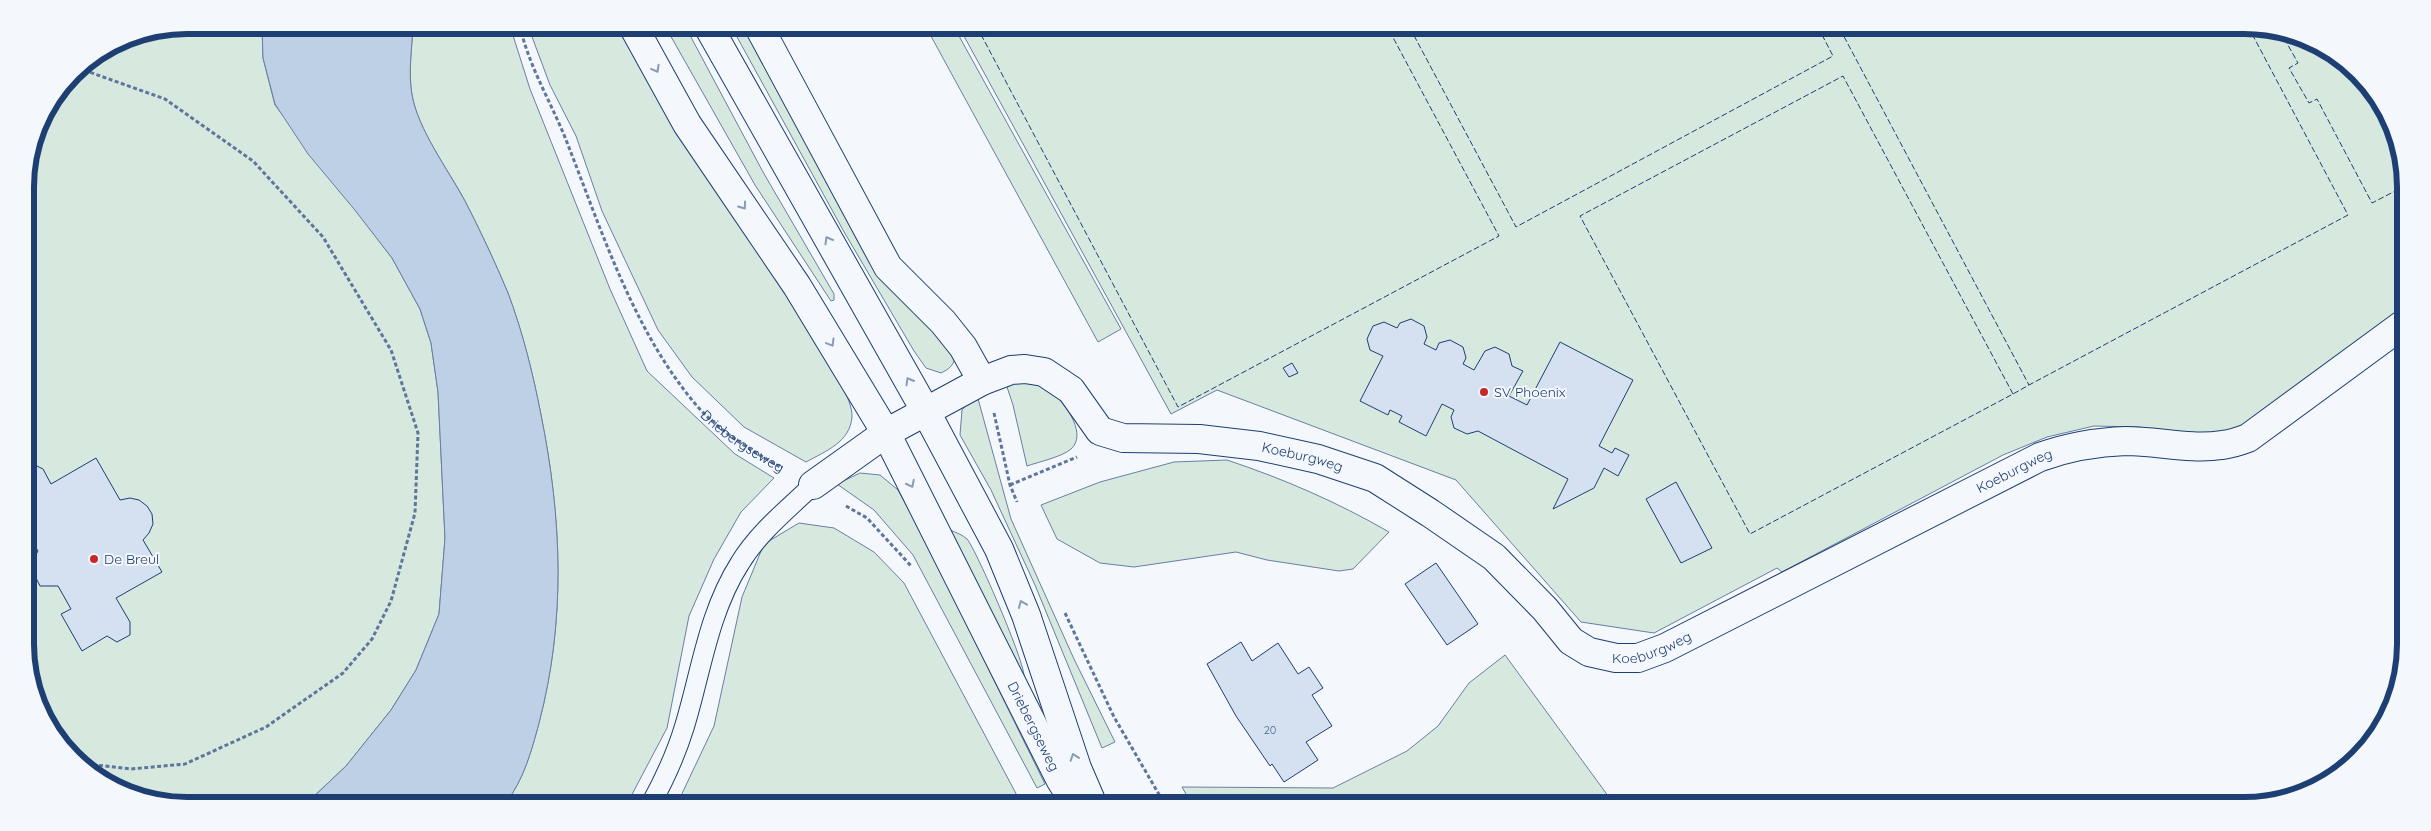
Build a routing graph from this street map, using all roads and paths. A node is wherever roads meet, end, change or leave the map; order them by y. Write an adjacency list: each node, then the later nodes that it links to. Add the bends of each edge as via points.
1 (523, 34): 11 (path, Driebergseweg, via 590,205 654,344 698,406 743,446)
2 (637, 34): 10 (street, Driebergseweg, one-way to 10, via 687,124 797,286)
3 (713, 34): 8 (street, Driebergseweg, one-way to 3)
4 (763, 34): 7 (street, via 888,267 963,347)
5 (87, 71): 16 (path, via 165,99 253,161 323,237 392,350 418,433 415,513 391,601 372,639 343,673 266,727 186,764 131,769)
6 (2397, 329): 9 (street, Koeburgweg, via 2248,438 2223,445 2192,447 2128,441 2064,448 2040,457 1665,648 1638,658 1616,658 1589,652 1571,641 1494,557 1375,478 1318,459 1259,446 1123,438)
7 (982, 381): 8 (street); 9 (street, via 1011,370 1044,372 1071,390); 12 (path, via 993,407)
8 (925, 410): 10 (street); 19 (street, Driebergseweg, one-way to 8, via 1003,557)
9 (1100, 432): 12 (path, via 1079,456)
10 (886, 433): 11 (street); 18 (street, Driebergseweg, one-way to 18)
11 (813, 485): 14 (path, Driebergseweg, via 866,518); 17 (lane, via 740,562 723,596 701,660 684,728)
12 (1010, 485): 13 (path)
13 (1020, 509)
14 (914, 570)
15 (1062, 604): 20 (path, via 1114,717)
16 (93, 765)
17 (655, 797)
18 (1071, 797)
19 (1089, 797)
20 (1161, 797)

